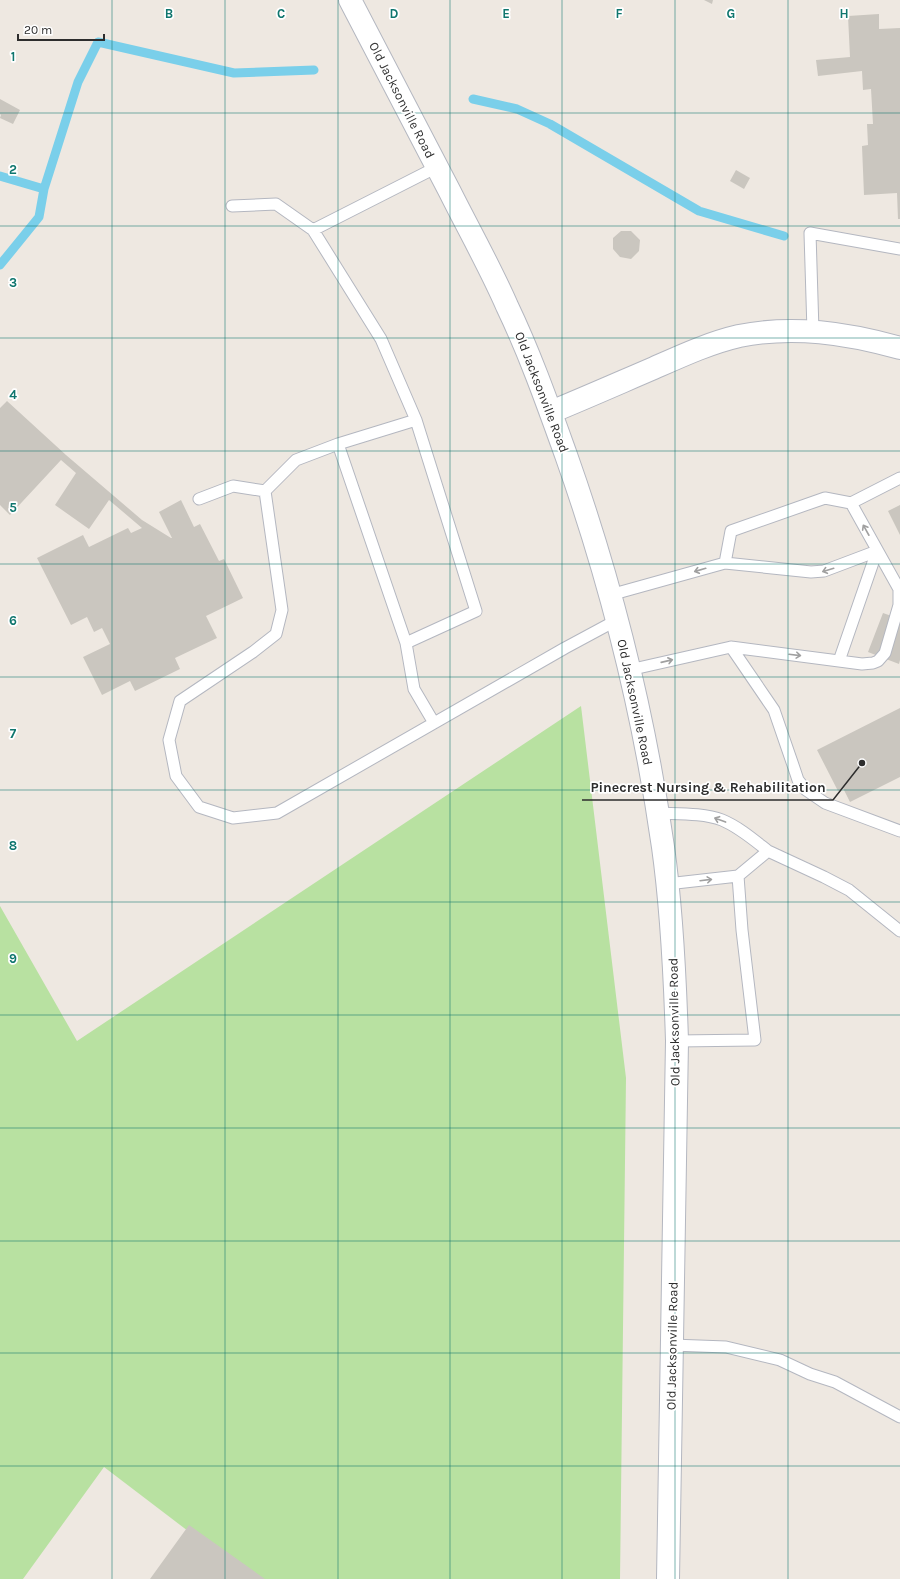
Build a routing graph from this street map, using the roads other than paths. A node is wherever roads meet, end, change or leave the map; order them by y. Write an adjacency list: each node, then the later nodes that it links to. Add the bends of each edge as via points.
1 (350, 0): 2 (main road, Old Jacksonville Road)
2 (437, 167): 4 (lane); 8 (main road, Old Jacksonville Road, via 508,306)
3 (232, 206): 4 (lane, via 276,204)
4 (313, 230): 9 (lane, via 382,339)
5 (900, 249): 6 (lane, via 810,233)
6 (813, 331): 7 (main road, via 859,337); 8 (main road, via 762,333 715,343)
7 (900, 348)
8 (551, 412): 17 (main road, Old Jacksonville Road, via 586,513)
9 (416, 420): 10 (lane); 19 (lane, via 476,611)
10 (338, 444): 12 (lane, via 296,460); 19 (lane)
11 (900, 478): 14 (lane)
12 (265, 491): 13 (lane, via 234,486); 23 (lane, via 282,610 276,634 180,701 169,740 176,776 199,807 232,818 277,813)
13 (199, 499)
14 (851, 503): 15 (lane, one-way to 14); 16 (lane, via 825,498 731,531)
15 (877, 551): 16 (lane, one-way to 16, via 824,571 811,572); 21 (lane); 21 (lane, via 899,589 900,598 885,653 873,663)
16 (725, 563): 17 (lane, one-way to 17)
17 (610, 595): 18 (main road, Old Jacksonville Road)
18 (617, 620): 22 (main road, Old Jacksonville Road); 23 (lane)
19 (406, 643): 23 (lane, via 414,689)
20 (730, 647): 21 (lane, one-way to 21); 22 (lane, one-way to 20); 25 (lane, via 774,710 798,780 806,790 824,803)
21 (839, 661)
22 (630, 670): 24 (main road, Old Jacksonville Road)
23 (434, 723)
24 (657, 813): 26 (lane, one-way to 24, via 738,828 722,820); 28 (main road, Old Jacksonville Road)
25 (900, 831)
26 (768, 851): 27 (lane); 29 (lane, via 848,890)
27 (738, 876): 28 (lane, one-way to 27); 30 (lane, via 755,1040)
28 (667, 884): 30 (main road, Old Jacksonville Road)
29 (900, 931)
30 (677, 1041): 31 (main road, Old Jacksonville Road)
31 (672, 1345): 32 (lane, via 726,1347 780,1360 835,1382); 33 (main road, Old Jacksonville Road)
32 (900, 1417)
33 (668, 1579)

